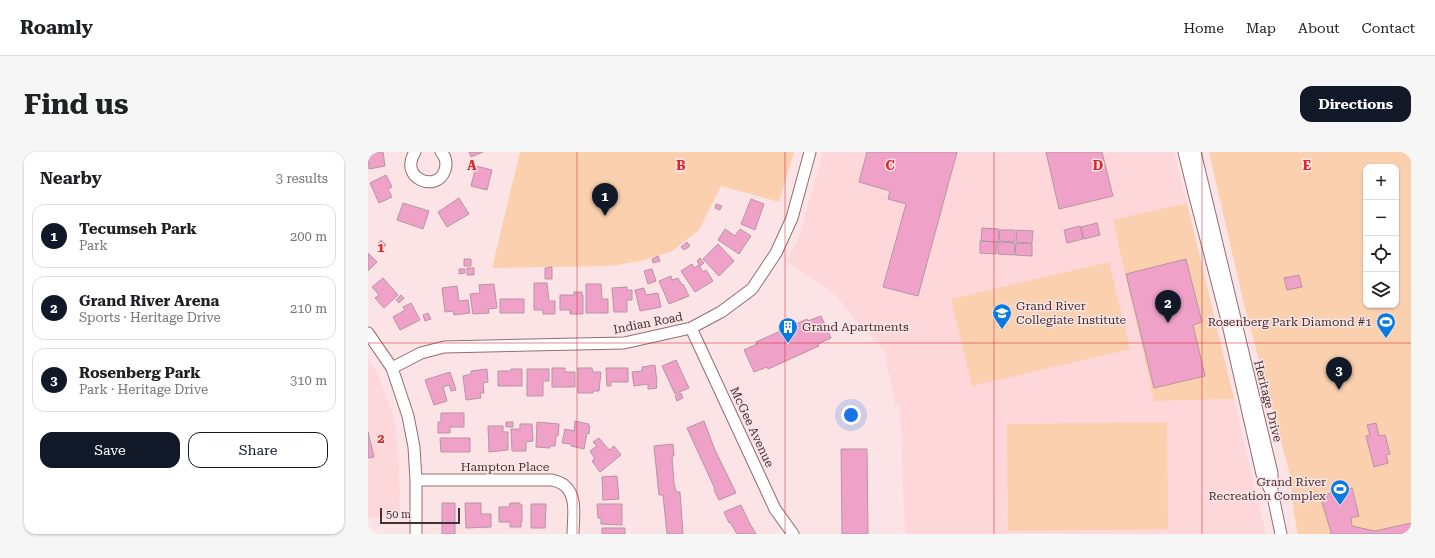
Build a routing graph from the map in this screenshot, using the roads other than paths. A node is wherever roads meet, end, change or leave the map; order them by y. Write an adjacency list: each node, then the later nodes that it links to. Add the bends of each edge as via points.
1 (415, 152): 2 (street, via 410,163 411,169 418,178 428,182 440,178 444,173 446,160)
2 (441, 152)
3 (810, 152): 9 (street, Indian Road, via 792,218 776,253 752,289 722,312)
4 (1184, 152): 7 (street, Heritage Drive)
5 (1195, 152): 6 (street, Heritage Drive)
6 (1204, 190): 7 (street); 8 (street, Heritage Drive)
7 (1194, 193): 8 (street, Heritage Drive)
8 (1231, 319): 16 (street, Heritage Drive, via 1272,473 1272,491)
9 (691, 328): 11 (street, Indian Road, via 624,343 444,347 421,353); 15 (street, McGee Avenue, via 775,509)
10 (368, 333): 11 (street)
11 (392, 368): 12 (street, via 408,416 414,447)
12 (416, 480): 13 (street); 14 (street, Hampton Place, via 552,480 563,484 570,492 573,500)
13 (416, 534)
14 (573, 534)
15 (793, 534)
16 (1281, 534)

